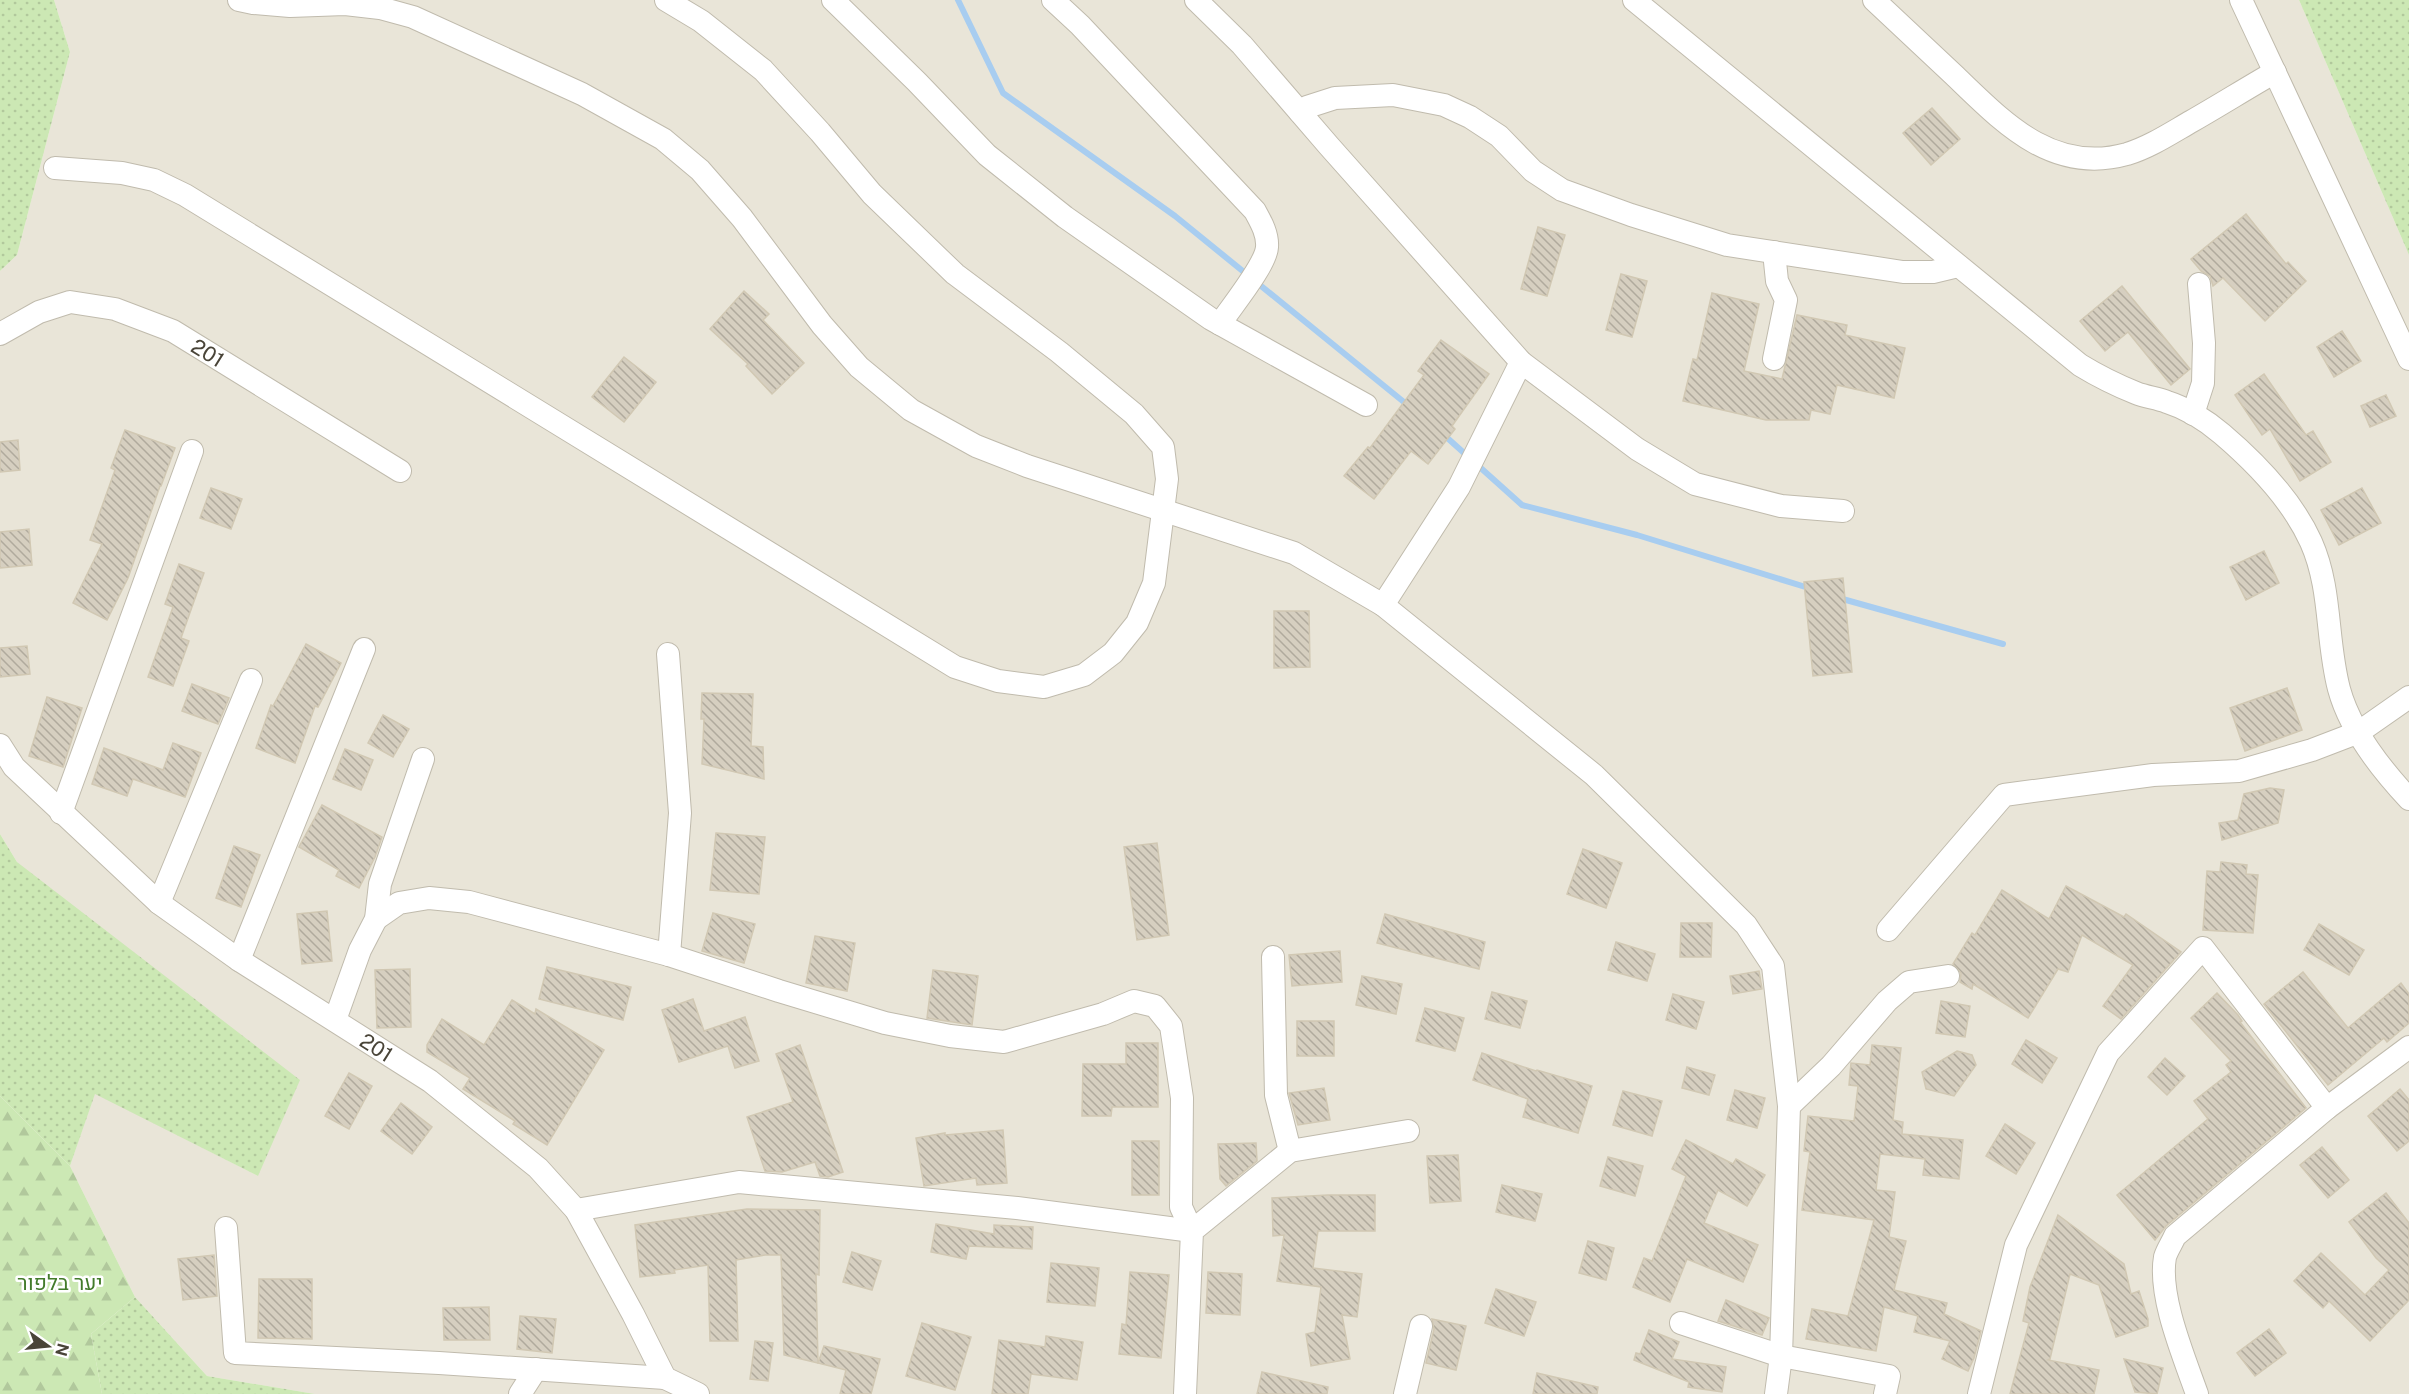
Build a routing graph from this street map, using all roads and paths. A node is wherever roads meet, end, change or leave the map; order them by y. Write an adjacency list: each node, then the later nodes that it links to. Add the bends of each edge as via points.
1 (239, 0): 24 (street, via 290,6 345,4 413,17 582,94 663,139 700,170 742,218 822,325 859,367 911,410 976,446)
2 (666, 0): 24 (street, via 701,21 763,70 872,194 955,274 1134,414 1163,447 1167,479)
3 (833, 0): 15 (street, via 987,155 1065,217)
4 (1053, 0): 15 (street, via 1256,211 1267,247 1260,265)
5 (1196, 0): 10 (street, via 1242,45)
6 (1634, 0): 13 (street)
7 (1874, 0): 9 (street, via 2000,119 2027,139 2072,157 2127,154 2150,145)
8 (2241, 0): 9 (street)
9 (2275, 72): 18 (street)
10 (1300, 112): 12 (street, via 1347,97 1393,95 1444,105 1499,136 1533,171 1562,190 1727,245); 19 (street)
11 (55, 168): 24 (street, via 122,173 154,180 185,195 955,667 998,681 1044,687 1084,675 1113,652 1137,624 1154,583)
12 (1774, 252): 13 (street, via 1903,273); 17 (street, via 1777,281 1786,300)
13 (1958, 266): 21 (street, via 2100,377)
14 (2199, 284): 21 (street, via 2203,383)
15 (1220, 324): 20 (street)
16 (0, 334): 23 (street, 201, via 39,312 70,302 115,309 173,331)
17 (1774, 359)
18 (2409, 359)
19 (1521, 362): 25 (street, via 1637,449 1695,484 1781,506); 26 (street, via 1459,487)
20 (1366, 405)
21 (2193, 414): 31 (street, via 2220,432 2257,467 2295,514 2311,542 2325,587 2338,688)
22 (192, 451): 35 (street)
23 (400, 471)
24 (1162, 509): 26 (street, via 1294,553)
25 (1843, 511)
26 (1383, 605): 45 (street, via 1594,775 1746,925 1773,966)
27 (364, 649): 41 (street)
28 (668, 654): 39 (street, via 680,813)
29 (251, 680): 36 (street)
30 (2409, 696): 31 (street)
31 (2359, 732): 34 (street, via 2386,774); 38 (street, via 2239,771 2153,775 2004,795)
32 (0, 745): 35 (street, 201, via 14,767)
33 (423, 759): 37 (street, via 380,884)
34 (2409, 799)
35 (61, 813): 36 (street, 201)
36 (159, 903): 41 (street, 201)
37 (376, 919): 39 (street, via 399,903 429,898 468,902); 43 (street, via 360,950)
38 (1888, 930)
39 (669, 955): 51 (street, via 885,1023 1004,1042 1103,1014 1134,1001 1155,1006 1171,1026 1182,1098 1181,1207)
40 (1273, 957): 48 (street, via 1276,1095)
41 (239, 960): 43 (street, 201)
42 (1948, 976): 45 (street, via 1909,982)
43 (335, 1020): 49 (street, 201, via 430,1081 538,1168)
44 (2409, 1047): 46 (street)
45 (1789, 1106): 54 (street)
46 (2326, 1108): 63 (street, via 2203,948 2108,1053 2016,1245); 64 (street, via 2175,1236 2166,1254 2163,1274 2176,1335)
47 (1408, 1131): 48 (street)
48 (1290, 1151): 51 (street)
49 (576, 1210): 51 (street, via 739,1182 1017,1208); 56 (street, 201)
50 (226, 1228): 55 (street, via 235,1353)
51 (1192, 1231): 59 (street)
52 (1681, 1323): 54 (street)
53 (1421, 1326): 60 (street)
54 (1781, 1356): 61 (street); 62 (street, via 1889,1376)
55 (536, 1369): 56 (street); 57 (street)
56 (665, 1378): 58 (street)
57 (520, 1394)
58 (698, 1394)
59 (1185, 1394)
60 (1406, 1394)
61 (1776, 1394)
62 (1885, 1394)
63 (1979, 1394)
64 (2197, 1394)

